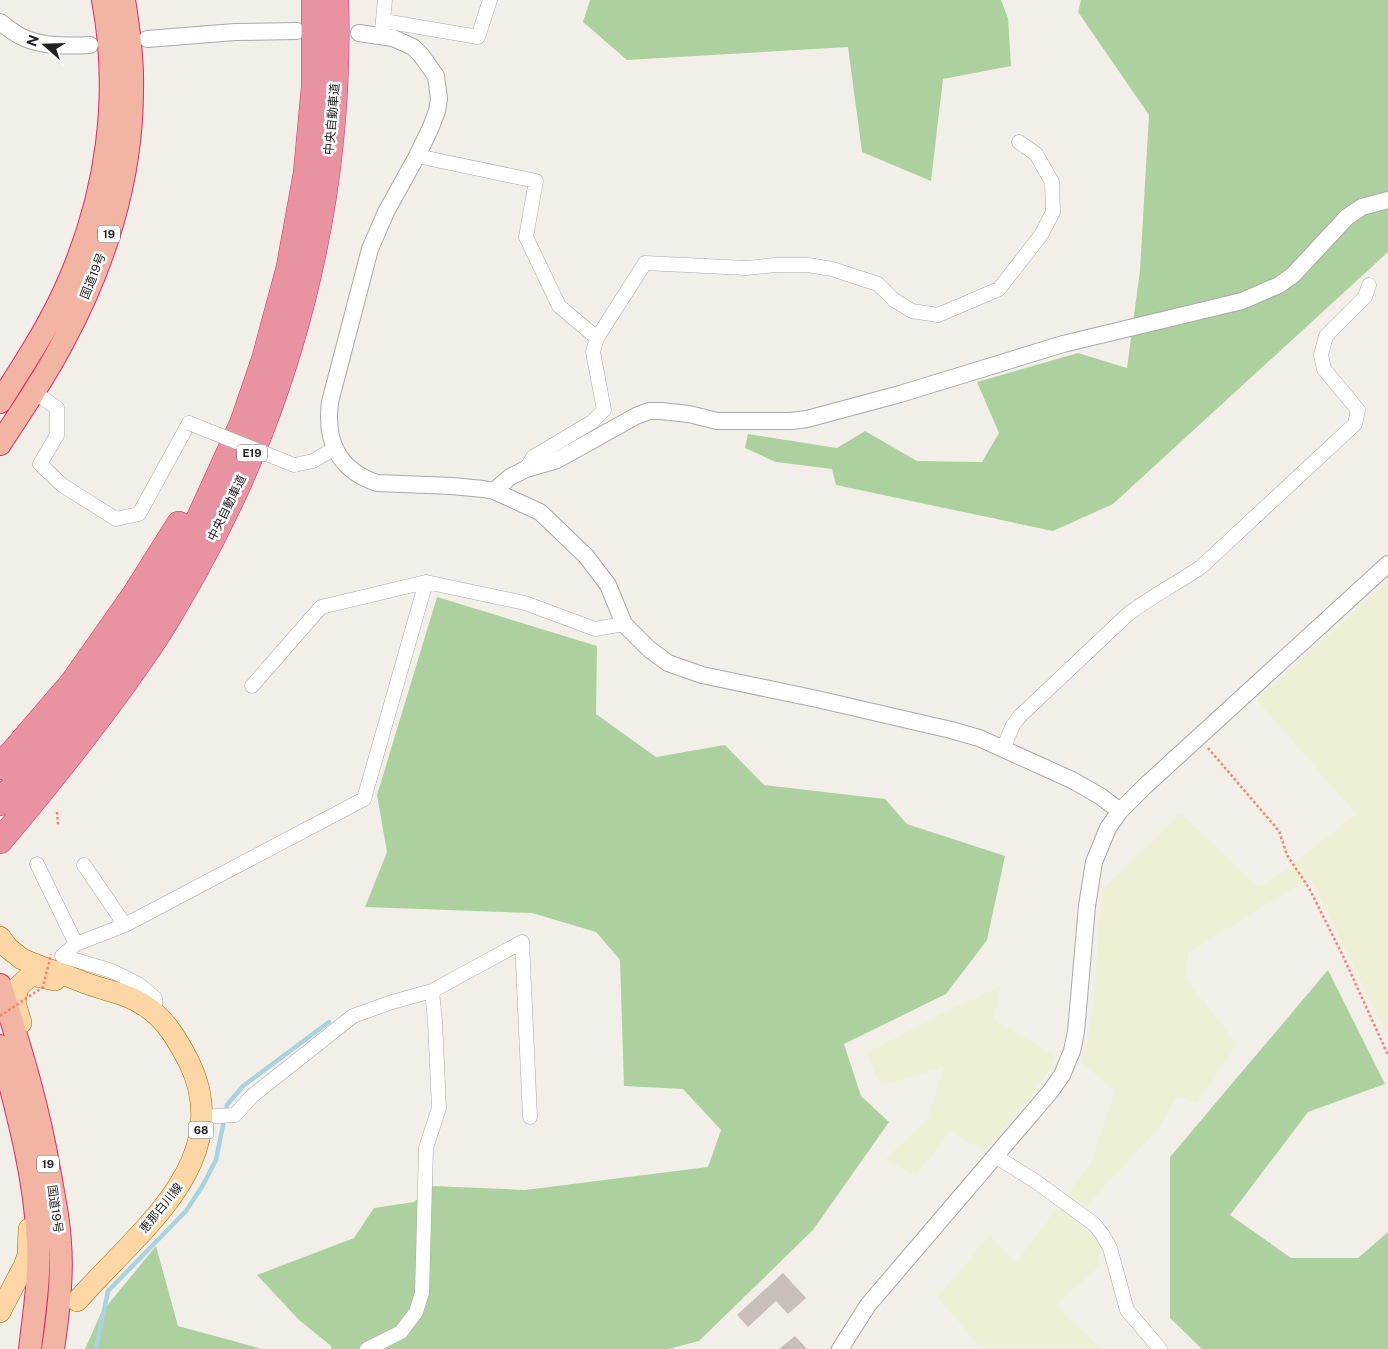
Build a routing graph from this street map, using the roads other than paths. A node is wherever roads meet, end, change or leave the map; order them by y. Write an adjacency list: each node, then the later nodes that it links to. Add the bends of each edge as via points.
1 (103, 0): 21 (highway, 国道19号 / 19, via 109,28 110,113 109,138 98,195 87,236 68,284 44,331)
2 (124, 0): 20 (highway, 国道19号 / 19, via 132,90 123,180 110,232 90,286 62,345)
3 (314, 0): 25 (highway, 中央自動車道 / E19, via 314,87 306,173 289,267 264,360)
4 (336, 0): 19 (highway, 中央自動車道 / E19, via 335,86 326,182 311,266)
5 (350, 0): 19 (highway, via 348,96 328,255 315,306)
6 (385, 0): 9 (street)
7 (490, 0): 9 (street, via 478,37)
8 (0, 22): 13 (street, via 19,36 35,42 62,46)
9 (383, 28): 11 (street); 15 (street, via 393,38 413,47 436,76 439,88 437,111)
10 (297, 31): 12 (street)
11 (359, 33)
12 (147, 39)
13 (90, 45)
14 (1019, 142): 18 (street, via 1036,154 1052,182 1053,212 1041,235 1000,289 938,315 912,311 894,300 878,284 832,269 808,265 746,268 645,263)
15 (417, 156): 18 (street, via 536,181 526,237 559,306); 23 (street, via 386,212 363,270 330,402 328,428)
16 (1388, 200): 24 (street, via 1362,207 1347,217 1293,275 1279,285 1242,301 1063,344 807,419 717,421 688,414 649,411 557,460)
17 (1369, 285): 31 (street, via 1365,297 1326,336 1321,355 1324,370 1358,410 1355,424 1200,567 1127,615 1020,716)
18 (597, 338): 24 (street, via 593,352 604,410 592,422 533,457)
19 (292, 343): 35 (highway, 中央自動車道 / E19, via 264,427 242,478 181,595 152,644)
20 (33, 391): 22 (highway, 国道19号 / 19); 23 (street, bridge, via 57,408 57,435 40,464 62,485 116,519 139,514 188,423 294,465 313,461)
21 (0, 402)
22 (0, 444)
23 (334, 448): 26 (street, via 349,468 377,483)
24 (526, 469): 26 (street)
25 (222, 470): 32 (highway, via 183,518 73,682); 33 (highway, 中央自動車道 / E19, via 163,586 114,661)
26 (494, 491): 29 (street, via 540,512 586,556 608,584)
27 (1385, 572): 34 (street)
28 (426, 582): 29 (street, via 525,603 595,629); 30 (street, via 321,607); 38 (street, via 364,799)
29 (624, 624): 31 (street, via 668,663 702,675 951,730)
30 (252, 686)
31 (1003, 749): 34 (street, via 1072,780)
32 (0, 767)
33 (0, 803)
34 (1120, 811): 49 (street, via 1108,828 1094,862 1072,1051 1062,1075 1050,1092)
35 (0, 841)
36 (37, 864): 40 (street)
37 (84, 865): 38 (street)
38 (125, 925): 40 (street)
39 (0, 937): 41 (main road, 68, via 22,959)
40 (76, 944): 44 (street, via 62,956 112,970 138,984 155,998)
41 (77, 980): 44 (main road, 恵那白川線 / 68, via 133,999); 45 (main road, 68, via 70,982 31,975 18,987 15,1002 23,1028)
42 (0, 985): 45 (highway, 国道19号 / 19)
43 (432, 991): 47 (street, via 353,1016 252,1096 235,1115); 48 (street, via 522,942); 54 (street, via 439,1108 426,1148 422,1293 416,1312 401,1332)
44 (155, 1013): 47 (main road, 恵那白川線 / 68, via 179,1043)
45 (10, 1045): 46 (highway, 国道19号 / 19); 53 (highway, 国道19号 / 19, via 30,1080 44,1142 60,1244)
46 (14, 1098): 51 (main road, via 30,1243 24,1266); 52 (highway, 国道19号 / 19, via 35,1196 38,1243 38,1277)
47 (208, 1117): 50 (main road, 恵那白川線 / 68, via 181,1185 156,1219)
48 (530, 1117)
49 (995, 1156): 55 (street, via 868,1305); 56 (street, via 1094,1224 1110,1248 1127,1310)
50 (77, 1300)
51 (0, 1312)
52 (30, 1349)
53 (53, 1349)
54 (367, 1349)
55 (840, 1349)
56 (1160, 1349)

